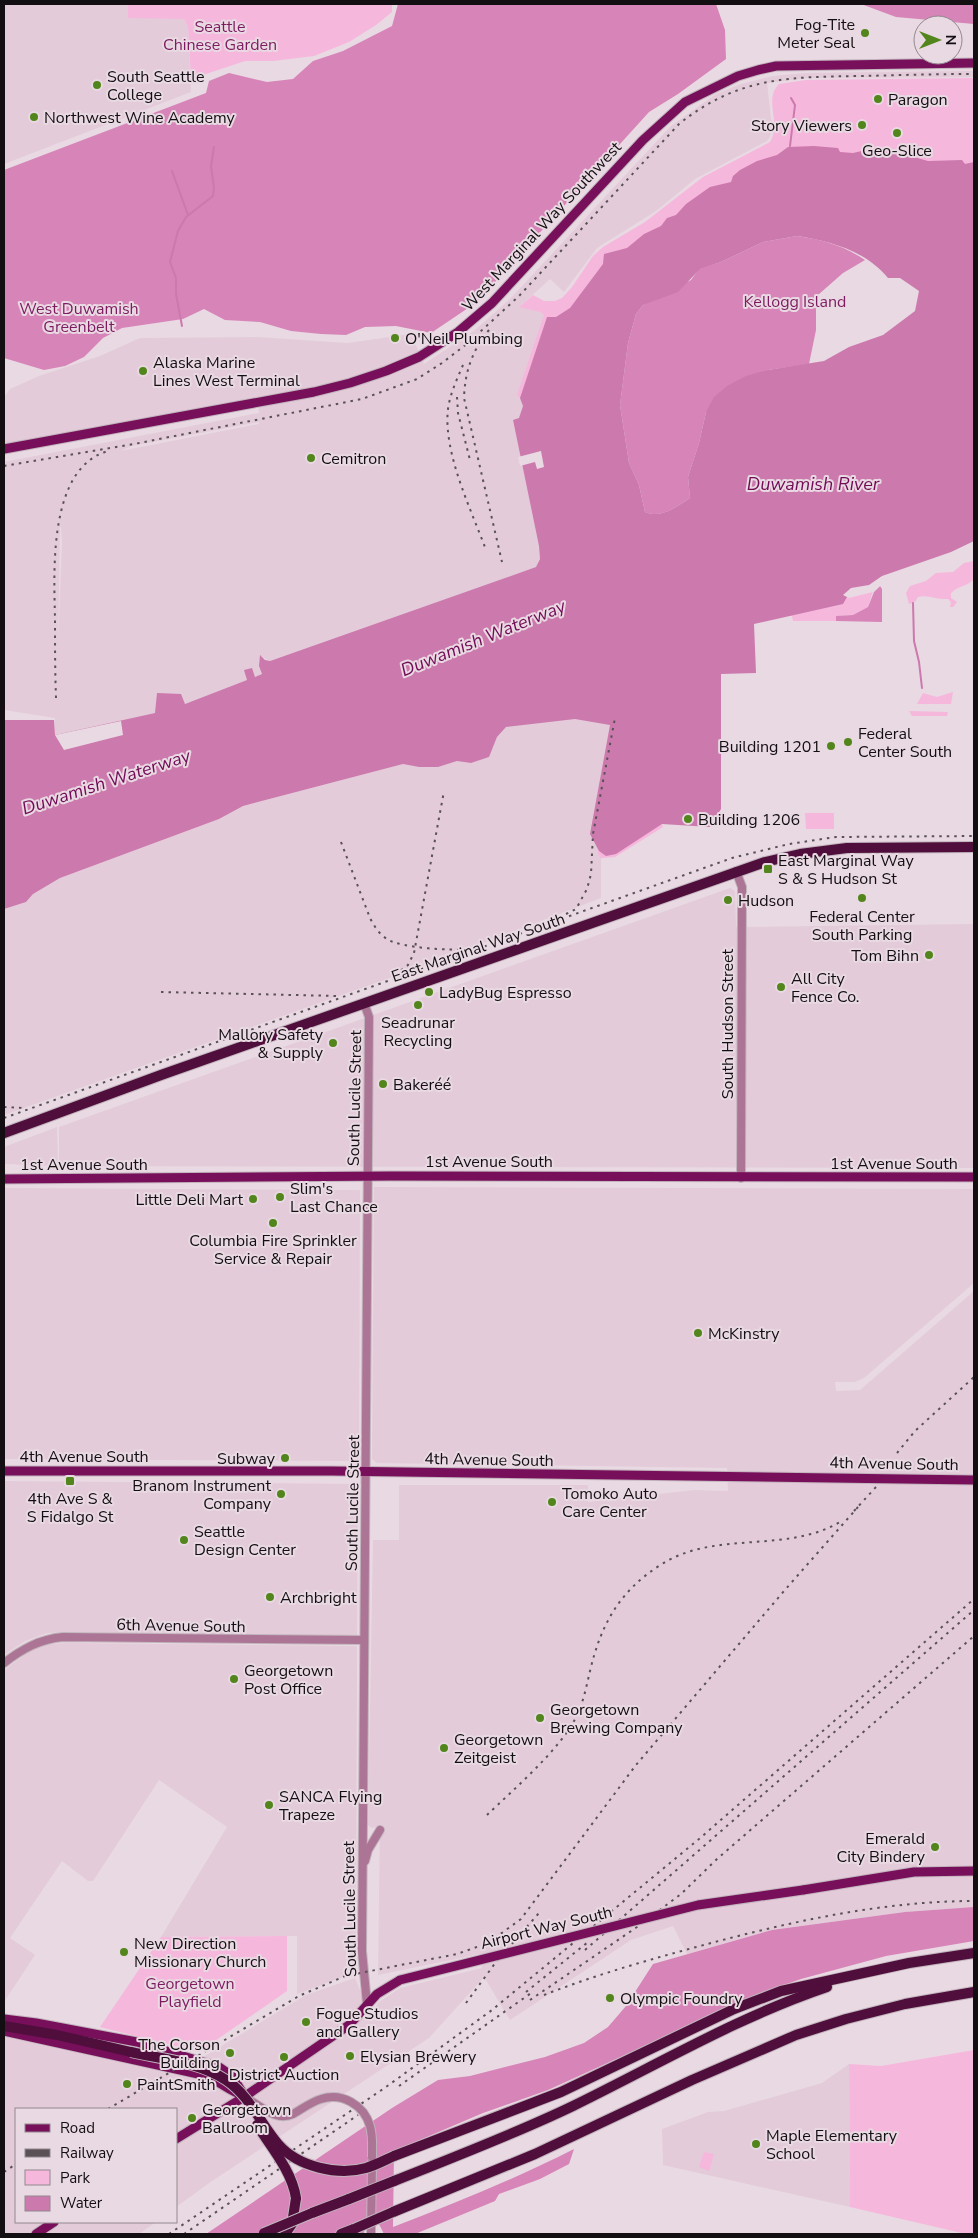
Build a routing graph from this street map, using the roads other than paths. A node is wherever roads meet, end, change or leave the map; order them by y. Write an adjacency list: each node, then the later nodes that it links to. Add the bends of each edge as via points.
1 (974, 64): 2 (main road, West Marginal Way Southwest, via 776,66 738,76 692,98 668,116 492,303 458,332 418,357 350,384 314,392)
2 (4, 448)
3 (974, 847): 4 (highway, East Marginal Way South, via 825,850)
4 (736, 871): 5 (highway, East Marginal Way South); 9 (street, South Hudson Street, via 742,887)
5 (364, 1003): 6 (highway, East Marginal Way South); 7 (street, South Lucile Street, via 369,1018)
6 (4, 1133)
7 (367, 1176): 9 (main road, 1st Avenue South); 10 (main road, 1st Avenue South); 12 (street, South Lucile Street)
8 (974, 1177): 9 (main road, 1st Avenue South)
9 (741, 1178)
10 (4, 1179)
11 (4, 1471): 12 (main road, 4th Avenue South)
12 (366, 1472): 13 (main road, 4th Avenue South); 14 (street, South Lucile Street)
13 (974, 1480)
14 (364, 1640): 15 (street, 6th Avenue South, via 63,1638 35,1644); 18 (street, South Lucile Street)
15 (4, 1663)
16 (380, 1830): 18 (street, via 368,1850)
17 (974, 1871): 22 (main road, Airport Way South, bridge, via 914,1872 698,1905 400,1980)
18 (362, 1877): 22 (street, South Lucile Street, via 362,1951)
19 (974, 1953): 20 (highway)
20 (869, 1973): 28 (highway, bridge, via 781,1991 752,2001 562,2092 365,2168 327,2169 307,2164 291,2155 278,2144); 33 (highway, bridge, via 788,2000 725,2028 524,2129)
21 (974, 1992): 35 (highway, bridge, via 880,2010 796,2035 535,2154)
22 (367, 2004): 29 (main road, Airport Way South, via 352,2023)
23 (4, 2019): 26 (main road, via 87,2032)
24 (4, 2026): 28 (highway, bridge, via 201,2068 217,2074)
25 (4, 2031): 27 (main road)
26 (165, 2051): 27 (main road); 29 (main road, via 224,2069)
27 (162, 2066): 29 (main road, via 210,2077)
28 (236, 2088): 34 (highway, bridge, via 294,2187 296,2198 292,2224)
29 (244, 2096): 30 (main road, Airport Way South); 36 (street, bridge, via 280,2117 293,2114 323,2098 342,2098 364,2113 370,2127 372,2157)
30 (178, 2138)
31 (52, 2223): 32 (main road)
32 (36, 2234)
33 (263, 2234)
34 (286, 2234)
35 (341, 2234)
36 (371, 2234)

